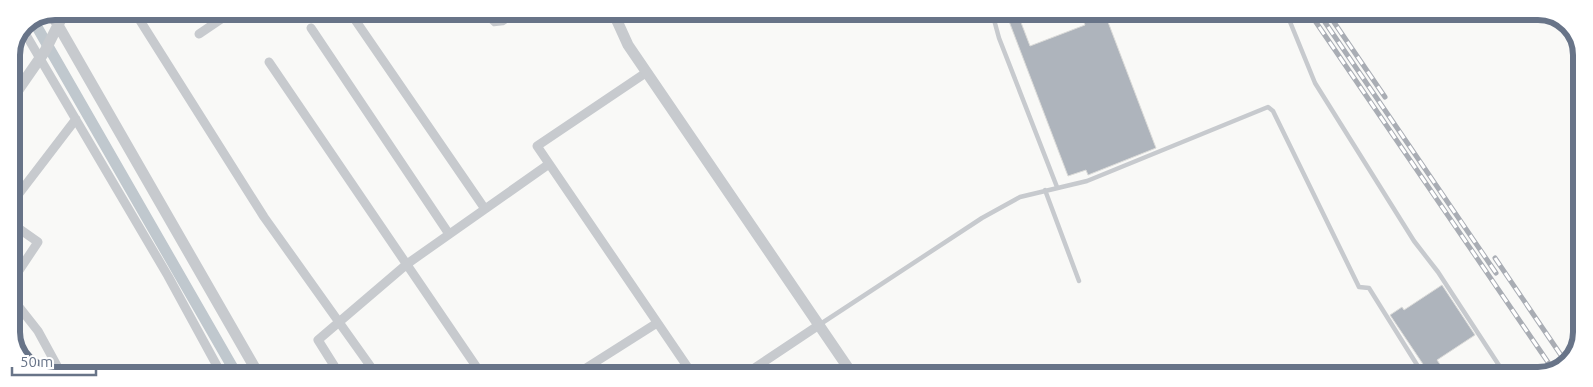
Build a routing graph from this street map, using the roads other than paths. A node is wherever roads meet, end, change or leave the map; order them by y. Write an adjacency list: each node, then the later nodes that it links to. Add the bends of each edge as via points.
1 (53, 20): 11 (street)
2 (60, 20): 11 (street)
3 (140, 20): 31 (street, via 264,217)
4 (220, 20): 14 (street)
5 (355, 20): 24 (street)
6 (490, 20): 7 (lane, via 494,24)
7 (508, 20)
8 (616, 20): 17 (street)
9 (994, 20): 21 (lane)
10 (1289, 20): 45 (lane, via 1315,83 1414,241)
11 (56, 28): 15 (street); 36 (street)
12 (311, 28): 26 (street)
13 (27, 34): 15 (street)
14 (199, 34)
15 (43, 54): 18 (street); 19 (street)
16 (269, 62): 27 (street)
17 (647, 72): 20 (street, via 537,146); 33 (street)
18 (20, 87)
19 (76, 119): 23 (street); 35 (street)
20 (550, 164): 24 (street); 32 (street)
21 (1057, 186): 22 (lane); 44 (lane, via 1087,181 1268,107 1290,143 1359,287 1369,288)
22 (1045, 190): 29 (lane); 33 (lane, via 1020,197 982,218)
23 (20, 192)
24 (485, 209): 26 (street)
25 (20, 230): 28 (street, via 38,242)
26 (449, 234): 27 (street)
27 (407, 264): 31 (street); 39 (street)
28 (20, 269)
29 (1078, 282)
30 (20, 308): 34 (street, via 38,331)
31 (340, 323): 37 (street, via 318,340); 38 (street)
32 (657, 323): 40 (street); 41 (street)
33 (819, 325): 42 (street); 43 (street)
34 (58, 367)
35 (218, 367)
36 (254, 367)
37 (335, 367)
38 (370, 367)
39 (477, 367)
40 (588, 367)
41 (687, 367)
42 (756, 367)
43 (848, 367)
44 (1418, 367)
45 (1500, 367)

